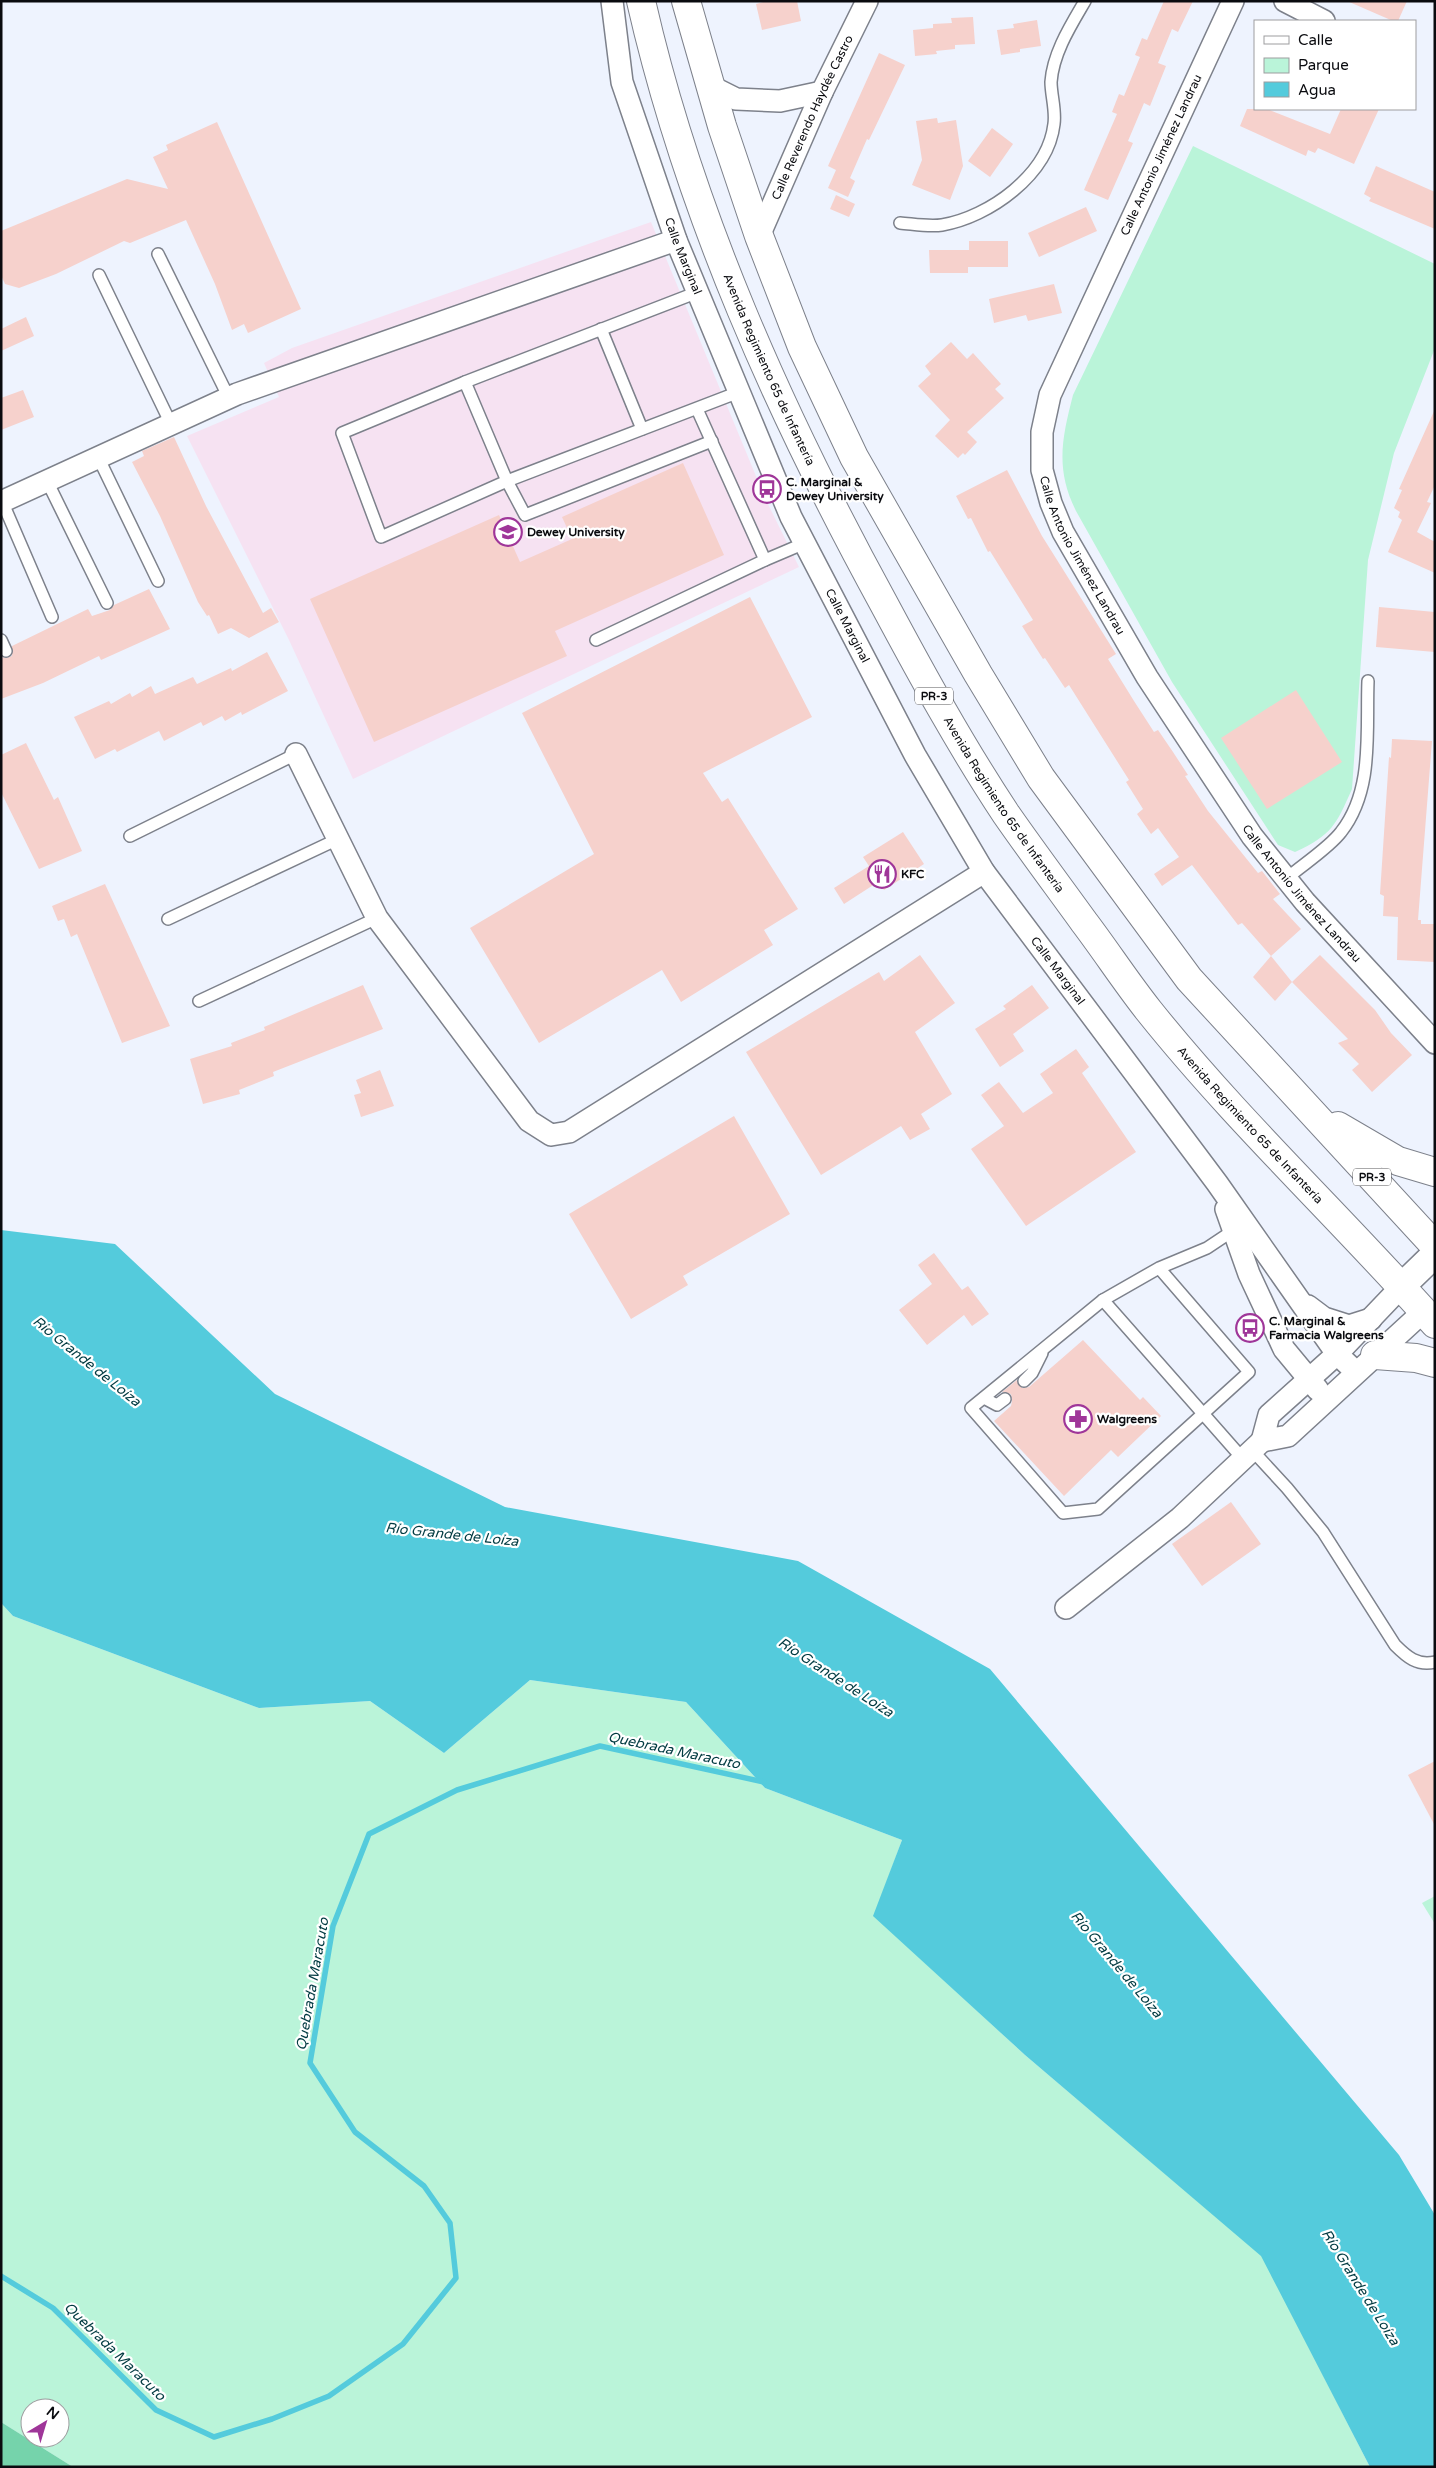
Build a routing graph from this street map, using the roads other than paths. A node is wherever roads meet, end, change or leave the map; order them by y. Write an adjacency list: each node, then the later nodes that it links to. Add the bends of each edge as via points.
1 (612, 1): 13 (street, Calle Marginal, via 622,82)
2 (641, 1): 54 (main road, Avenida Regimiento 65 de Infantería / PR-3, via 654,58 690,175 738,299 787,414 844,532 938,703 1006,813 1148,1010 1236,1113)
3 (686, 1): 9 (main road, PR-3)
4 (868, 1): 10 (street, Calle Reverendo Haydée Castro)
5 (1085, 1): 11 (lane, via 1057,56 1051,81 1054,124 1047,148 1033,170 1011,193 968,219 940,225)
6 (1233, 1): 42 (street, Calle Antonio Jiménez Landrau, via 1050,395 1042,432 1042,470 1063,532 1147,677 1252,836)
7 (1285, 1): 8 (street)
8 (1322, 20)
9 (710, 86): 10 (street, via 736,100 780,101); 12 (main road, PR-3)
10 (822, 92): 12 (street, Calle Reverendo Haydée Castro)
11 (900, 223)
12 (759, 236): 47 (main road, PR-3, via 802,347 854,457 930,593 1042,778 1189,979)
13 (676, 240): 16 (street, Calle Marginal); 20 (street)
14 (158, 254): 20 (lane)
15 (99, 276): 22 (lane)
16 (698, 292): 17 (lane); 19 (street, Calle Marginal)
17 (601, 329): 18 (lane); 23 (lane)
18 (465, 382): 27 (lane); 27 (lane, via 342,434 381,538)
19 (740, 392): 21 (lane); 29 (street, Calle Marginal)
20 (229, 398): 22 (street)
21 (697, 408): 23 (lane); 24 (lane)
22 (171, 424): 25 (street)
23 (642, 429): 27 (lane)
24 (712, 442): 27 (lane, via 525,515); 30 (lane)
25 (98, 458): 26 (street); 31 (lane)
26 (47, 481): 28 (street); 32 (lane)
27 (508, 481)
28 (2, 501): 33 (lane)
29 (805, 543): 30 (lane); 41 (street, Calle Marginal, via 915,755)
30 (765, 560): 35 (lane)
31 (158, 581)
32 (107, 603)
33 (52, 617)
34 (1, 640): 36 (lane)
35 (596, 640)
36 (6, 651)
37 (1368, 681): 42 (lane, via 1364,786 1356,810 1340,833)
38 (296, 754): 39 (lane); 40 (street)
39 (130, 836)
40 (338, 839): 43 (street); 44 (lane)
41 (984, 872): 43 (street, via 569,1132 551,1135 530,1121); 49 (street, Calle Marginal)
42 (1286, 878): 46 (street, Calle Antonio Jiménez Landrau)
43 (377, 918): 45 (lane)
44 (168, 919)
45 (200, 1001)
46 (1435, 1043)
47 (1310, 1108): 48 (main road, via 1398,1161); 51 (main road, PR-3)
48 (1435, 1172)
49 (1217, 1183): 50 (street, Calle Marginal); 55 (street, Calle Marginal)
50 (1234, 1230): 53 (lane, via 1208,1248); 63 (street, Calle Marginal, via 1249,1274 1284,1349)
51 (1435, 1246)
52 (1435, 1254): 54 (street)
53 (1159, 1268): 56 (lane); 68 (lane, via 1249,1372)
54 (1401, 1288): 57 (main road, Avenida Regimiento 65 de Infantería / PR-3); 58 (street)
55 (1297, 1298): 58 (street, via 1324,1318 1349,1326); 60 (street, Calle Marginal)
56 (1103, 1300): 59 (lane); 68 (lane)
57 (1431, 1311): 62 (street)
58 (1371, 1319): 60 (street)
59 (1044, 1349): 64 (lane); 65 (lane)
60 (1337, 1354): 62 (street, Calle Marginal); 63 (street)
61 (1435, 1363): 62 (main road, via 1416,1358)
62 (1365, 1364): 67 (street)
63 (1308, 1380): 67 (street, Calle Marginal); 69 (street, via 1269,1415)
64 (1024, 1381)
65 (984, 1398): 66 (lane, via 997,1405); 68 (lane, via 971,1408 1062,1513 1098,1509)
66 (1005, 1399)
67 (1326, 1400): 69 (street, via 1288,1436)
68 (1204, 1415): 69 (lane)
69 (1252, 1450): 70 (street, via 1180,1518); 71 (lane, via 1323,1532 1395,1645 1419,1663)
70 (1066, 1608)
71 (1435, 1662)

